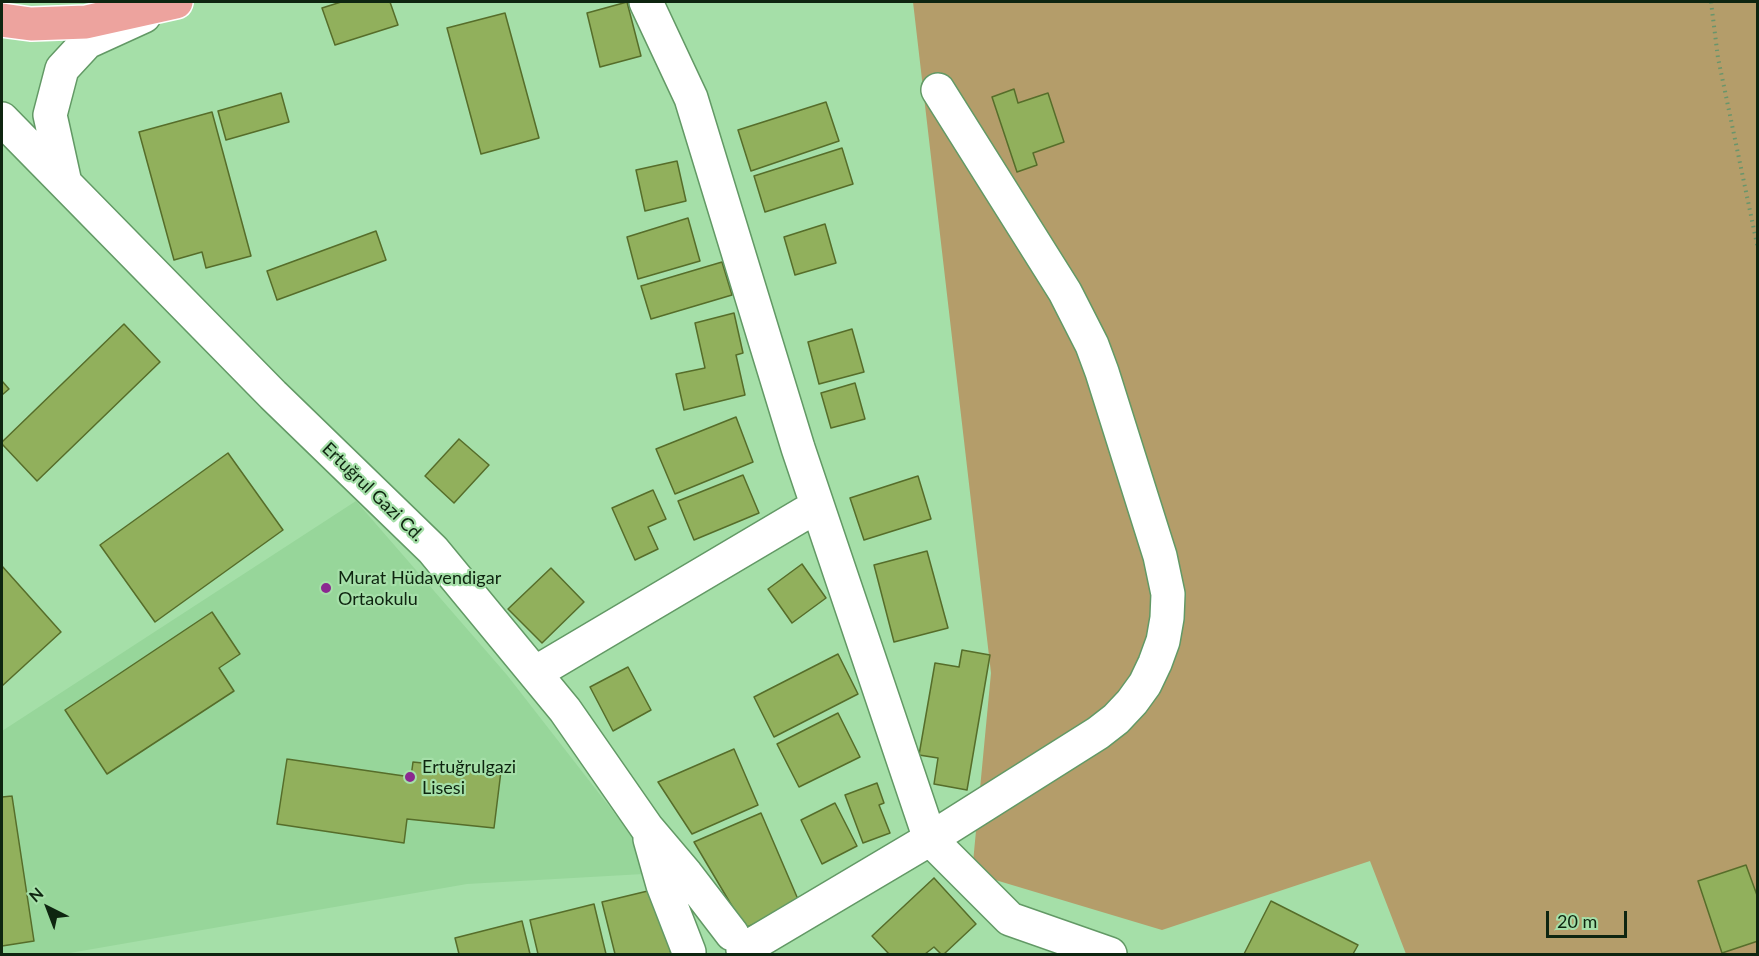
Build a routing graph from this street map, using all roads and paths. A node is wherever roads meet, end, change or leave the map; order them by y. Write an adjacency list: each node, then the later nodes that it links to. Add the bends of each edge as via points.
1 (646, 2): 9 (street, via 690,98)
2 (1711, 2): 8 (path, via 1718,58)
3 (173, 3): 4 (main road, via 86,22 31,24); 7 (street, via 87,42 62,69 50,115)
4 (2, 20)
5 (938, 90): 12 (street, via 1065,292 1092,345 1160,556 1168,594 1163,641 1145,684 1132,702 1098,733)
6 (2, 119): 7 (street, Ertuğrul Gazi Cd.)
7 (65, 183): 10 (street, Ertuğrul Gazi Cd., via 273,395 434,550)
8 (1758, 249)
9 (817, 506): 10 (street); 12 (street)
10 (535, 673): 11 (street, Ertuğrul Gazi Cd., via 566,710)
11 (647, 828): 13 (street); 14 (street)
12 (930, 839): 13 (street); 15 (street, via 1010,919)
13 (739, 946): 14 (street, via 723,930 714,930 697,937)
14 (689, 953)
15 (1110, 954)

